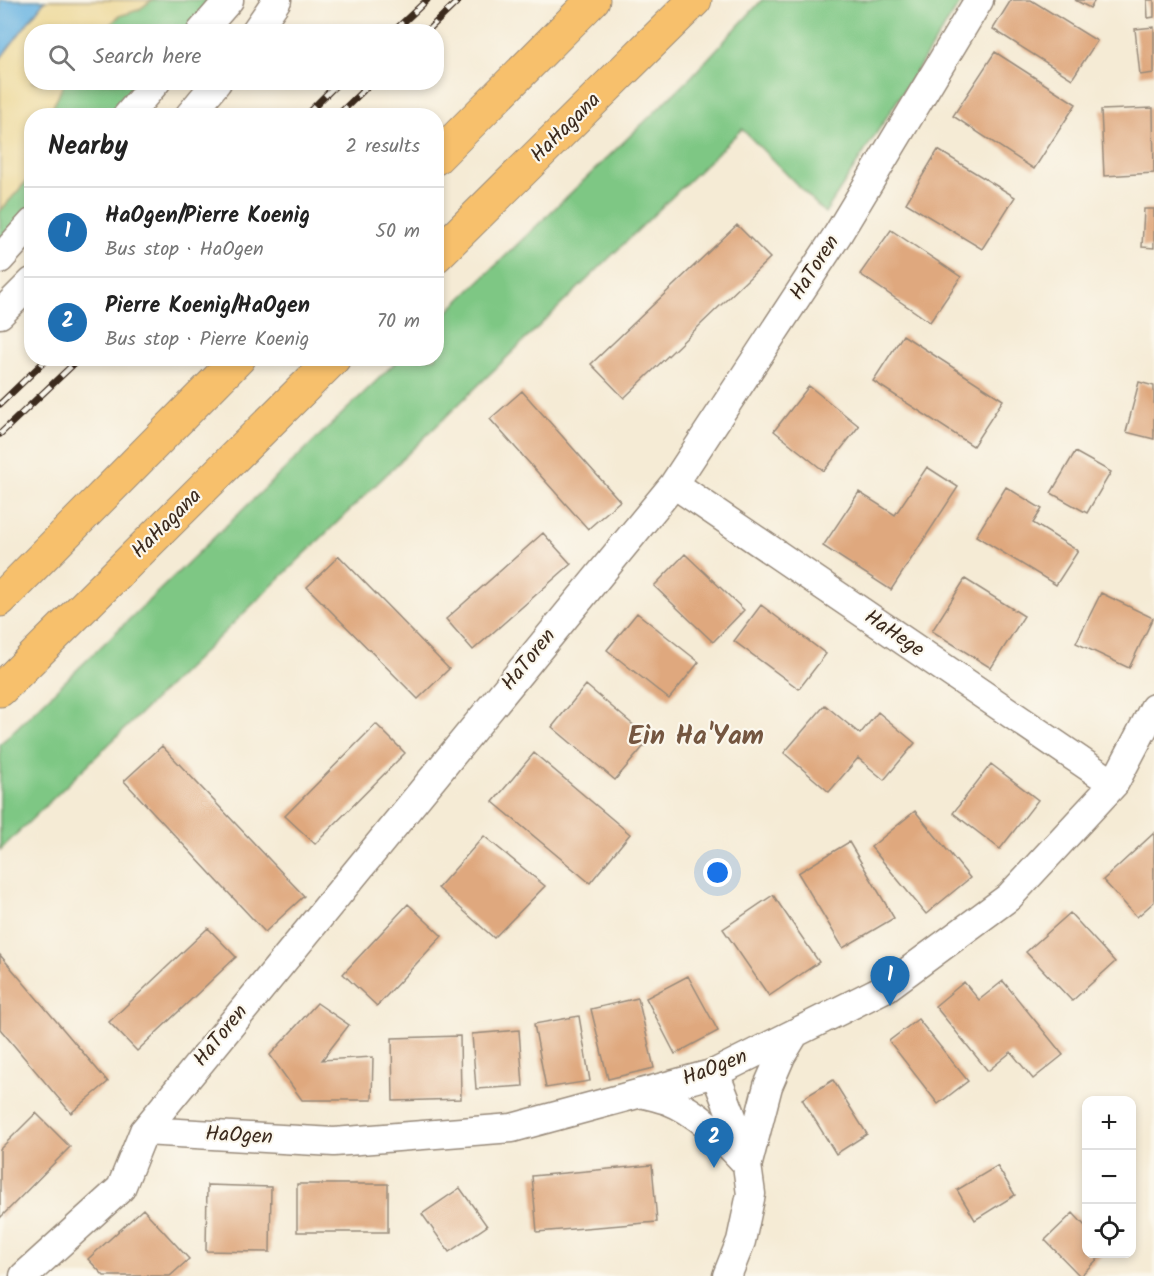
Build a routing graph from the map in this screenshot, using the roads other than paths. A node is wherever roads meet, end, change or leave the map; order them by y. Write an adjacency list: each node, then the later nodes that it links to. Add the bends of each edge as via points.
1 (229, 0): 6 (street)
2 (277, 0): 7 (street)
3 (593, 0): 12 (highway)
4 (695, 0): 14 (highway, HaHagana)
5 (979, 0): 20 (street, HaToren, via 838,234)
6 (208, 24)
7 (260, 24)
8 (149, 90): 10 (street)
9 (210, 90): 11 (street)
10 (134, 108)
11 (196, 108)
12 (444, 150)
13 (24, 232): 15 (street)
14 (444, 248)
15 (0, 259)
16 (24, 290): 17 (street)
17 (0, 314)
18 (231, 366): 21 (highway)
19 (326, 366): 22 (highway, HaHagana)
20 (674, 484): 24 (street, HaHege); 28 (street, HaToren)
21 (0, 600)
22 (0, 690)
23 (1154, 708): 24 (street, HaOgen)
24 (1114, 784): 25 (street, HaOgen, via 1009,897 887,987)
25 (795, 1033): 26 (street, HaOgen); 29 (street, via 768,1086)
26 (715, 1072): 27 (street, HaOgen); 29 (street)
27 (640, 1093): 28 (street, HaOgen, via 512,1128 334,1142); 29 (street, via 687,1109 728,1143)
28 (144, 1131): 30 (street, HaToren, via 121,1188)
29 (747, 1165): 31 (street, via 751,1194 741,1241)
30 (24, 1276)
31 (727, 1276)

